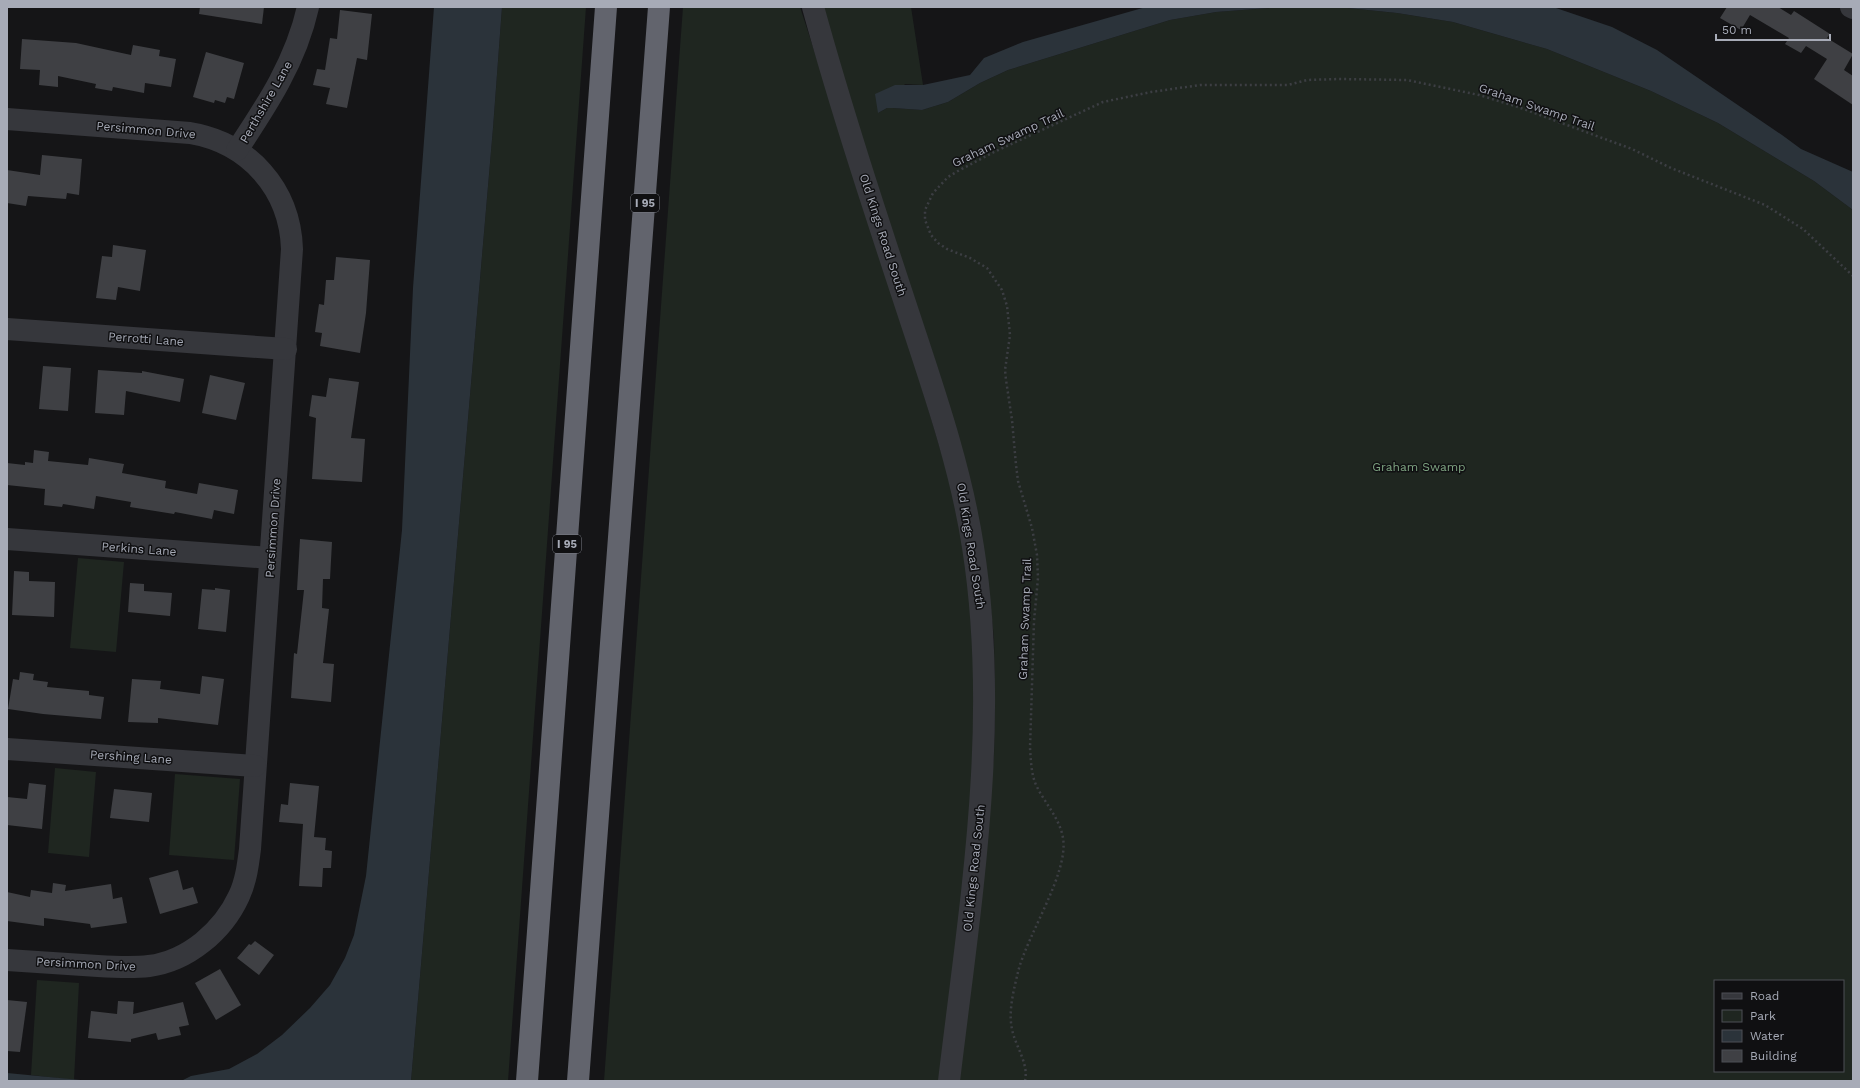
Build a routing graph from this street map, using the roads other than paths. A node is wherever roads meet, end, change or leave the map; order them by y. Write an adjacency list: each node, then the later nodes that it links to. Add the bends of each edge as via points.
1 (308, 7): 6 (street, Perthshire Lane, via 284,76)
2 (606, 7): 14 (highway, I 95)
3 (659, 7): 15 (highway, I 95)
4 (813, 7): 16 (street, Old Kings Road South, via 842,112 947,432 968,514 979,591 985,673 984,764)
5 (7, 119): 6 (street, Persimmon Drive, via 190,133 209,137)
6 (237, 150): 8 (street, Persimmon Drive, via 268,178 280,197 289,220 292,264)
7 (7, 329): 8 (street, Perrotti Lane)
8 (286, 349): 10 (street, Persimmon Drive)
9 (7, 539): 10 (street, Perkins Lane)
10 (270, 558): 12 (street, Persimmon Drive)
11 (7, 748): 12 (street, Pershing Lane)
12 (255, 766): 13 (street, Persimmon Drive, via 250,849 245,878 239,897 230,912 203,941 177,958 149,966 116,967)
13 (7, 960)
14 (527, 1081)
15 (578, 1081)
16 (949, 1081)

